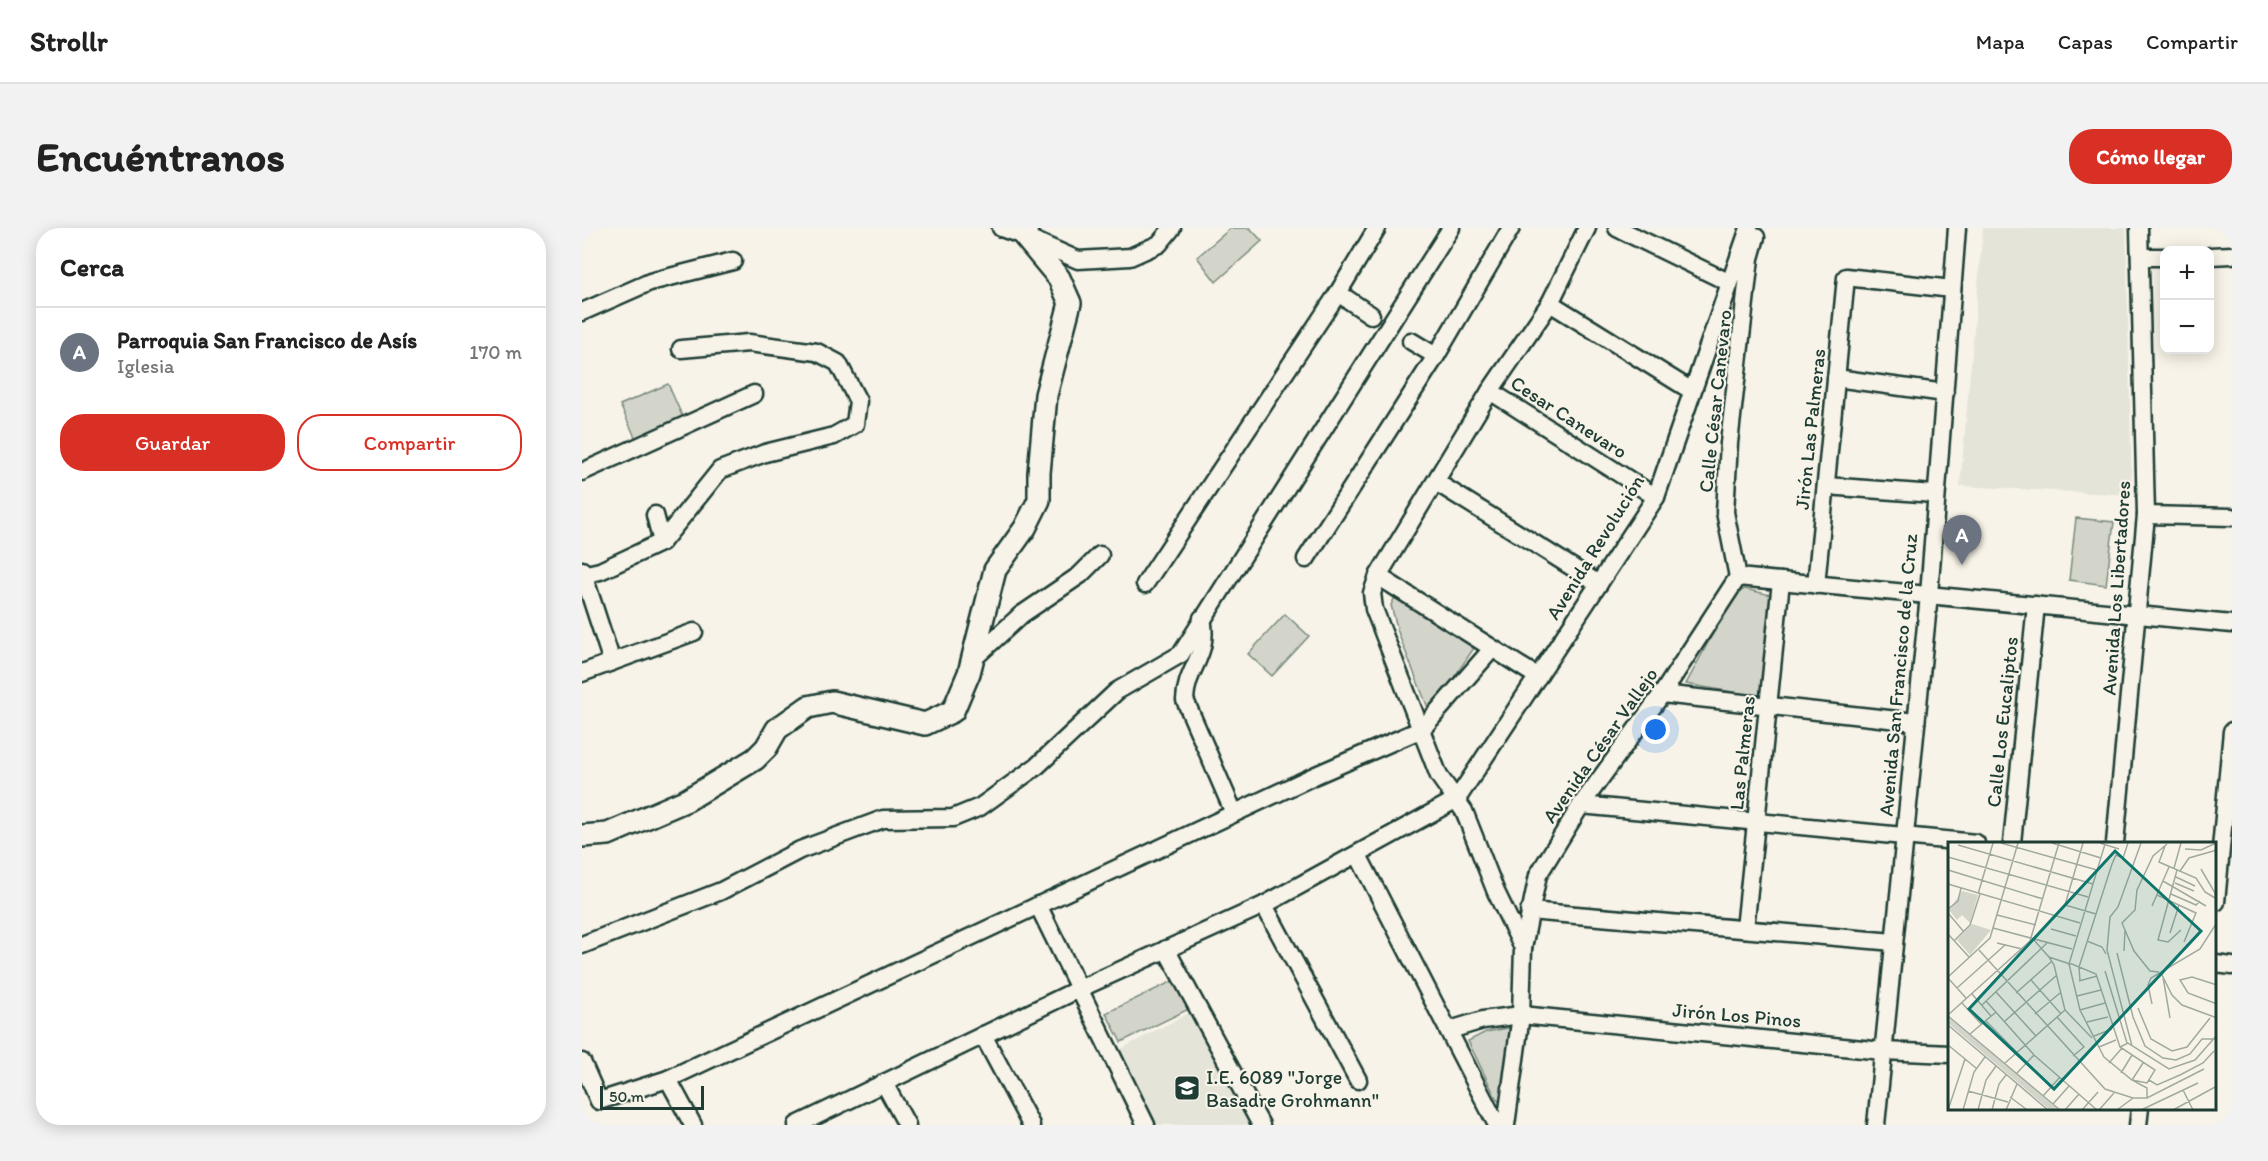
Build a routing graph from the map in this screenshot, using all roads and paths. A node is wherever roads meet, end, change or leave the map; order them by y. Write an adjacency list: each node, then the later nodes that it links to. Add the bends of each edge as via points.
1 (1001, 228): 13 (street)
2 (1172, 228): 13 (street, via 1159,244 1130,257 1106,260 1078,260)
3 (1377, 228): 22 (street)
4 (1450, 228): 55 (street)
5 (1510, 228): 28 (street)
6 (1587, 228): 23 (street)
7 (1617, 228): 20 (street)
8 (1749, 228): 20 (street, Avenida Revolución)
9 (1758, 228): 19 (street, Calle César Canevaro)
10 (1765, 228): 19 (street)
11 (1957, 228): 21 (street, Avenida San Francisco de la Cruz)
12 (2139, 228): 17 (street, Avenida Los Libertadores)
13 (1026, 232): 60 (street, via 1059,278 1070,303 1046,395 1040,500 995,570)
14 (2232, 255): 16 (street)
15 (2160, 256): 17 (street)
16 (2214, 256)
17 (2140, 257): 40 (street, Avenida Los Libertadores)
18 (733, 261): 24 (street, via 650,282)
19 (1748, 280): 47 (street, Calle César Canevaro, via 1725,512)
20 (1728, 282): 31 (street, Avenida Revolución)
21 (1952, 289): 29 (street, Jirón Las Palmeras, via 1846,277); 32 (street, Avenida San Francisco de la Cruz)
22 (1338, 293): 25 (street); 49 (street)
23 (1550, 303): 30 (street); 31 (street)
24 (582, 312)
25 (1371, 315)
26 (1411, 341): 28 (street)
27 (681, 349): 42 (street, via 749,343 817,352 838,363 858,401 855,424 834,436 765,453 720,470)
28 (1436, 356): 44 (street)
29 (1836, 378): 32 (street); 36 (street, Jirón Las Palmeras)
30 (1490, 391): 35 (street); 38 (street, Cesar Canevaro)
31 (1692, 391): 38 (street, Avenida Revolución)
32 (1945, 393): 37 (street, Avenida San Francisco de la Cruz)
33 (754, 394): 34 (street)
34 (582, 472)
35 (1436, 482): 46 (street); 50 (street)
36 (1826, 486): 37 (street); 51 (street, Jirón Las Palmeras)
37 (1935, 494): 52 (street, Avenida San Francisco de la Cruz)
38 (1656, 497): 50 (street, Avenida Revolución)
39 (654, 515): 42 (street)
40 (2146, 515): 41 (street); 54 (street, Avenida Los Libertadores)
41 (2232, 517)
42 (662, 542): 45 (street, via 600,571)
43 (1100, 555): 60 (street, via 1080,575 1021,615)
44 (1306, 559)
45 (583, 573): 59 (street)
46 (1378, 576): 58 (street); 66 (street, via 1372,593 1374,609)
47 (1738, 577): 48 (street); 63 (street, Avenida César Vallejo)
48 (1781, 581): 51 (street); 64 (street, Las Palmeras)
49 (1145, 584)
50 (1599, 584): 62 (street, Avenida Revolución)
51 (1816, 585): 52 (street)
52 (1929, 595): 53 (street); 65 (street, Avenida San Francisco de la Cruz)
53 (2036, 606): 54 (street); 75 (street, Calle Los Eucaliptos)
54 (2138, 615): 56 (street); 76 (street, Avenida Los Libertadores)
55 (1202, 618): 70 (street, via 1206,635 1203,651 1185,688 1185,700); 84 (street, via 1181,654 1118,691 1037,766 980,807 953,818 883,819 800,850 721,891)
56 (2232, 624)
57 (694, 632): 59 (street)
58 (1492, 649): 62 (street); 66 (street)
59 (612, 662): 61 (street)
60 (971, 666): 72 (street, via 953,711 937,721 925,724 832,702 808,707 777,729 755,759 687,800 608,834)
61 (582, 673)
62 (1538, 677): 68 (street, Avenida Revolución)
63 (1662, 694): 64 (street); 69 (street, Avenida César Vallejo)
64 (1768, 706): 65 (street); 71 (street, Las Palmeras)
65 (1916, 722): 73 (street, Avenida San Francisco de la Cruz)
66 (1422, 729): 68 (street, via 1439,776); 70 (street)
67 (2232, 732): 78 (street)
68 (1457, 800): 77 (street); 85 (street)
69 (1581, 805): 71 (street); 81 (street, Avenida César Vallejo, via 1538,875)
70 (1234, 813): 79 (street)
71 (1756, 823): 73 (street); 82 (street, Las Palmeras)
72 (582, 836)
73 (1905, 837): 74 (street); 83 (street, Avenida San Francisco de la Cruz)
74 (1964, 842)
75 (2012, 842)
76 (2115, 842)
77 (1358, 855): 80 (street); 91 (street)
78 (2217, 891)
79 (1038, 905): 89 (street); 96 (street)
80 (1264, 905): 86 (street); 97 (street)
81 (1529, 911): 82 (street); 85 (street, Avenida César Vallejo)
82 (1745, 929): 83 (street)
83 (1894, 942): 93 (street, Avenida San Francisco de la Cruz)
84 (582, 945)
85 (1523, 948): 90 (street, Avenida César Vallejo)
86 (1166, 949): 89 (street); 105 (street)
87 (2217, 964): 88 (street)
88 (2232, 966)
89 (1079, 989): 92 (street); 104 (street)
90 (1521, 1015): 91 (street, Jirón Los Pinos); 93 (street, Jirón Los Pinos); 107 (street, Avenida César Vallejo)
91 (1450, 1030): 106 (street)
92 (983, 1035): 98 (street); 103 (street)
93 (1884, 1051): 94 (street, Jirón Los Pinos); 108 (street, Avenida San Francisco de la Cruz)
94 (1948, 1054)
95 (582, 1062): 96 (street, via 599,1101)
96 (668, 1079): 100 (street)
97 (1358, 1080)
98 (884, 1083): 101 (street); 102 (street)
99 (2140, 1110): 109 (street)
100 (693, 1125)
101 (797, 1125)
102 (907, 1125)
103 (1031, 1125)
104 (1146, 1125)
105 (1262, 1125)
106 (1497, 1125)
107 (1506, 1125)
108 (1876, 1125)
109 (2138, 1125)

